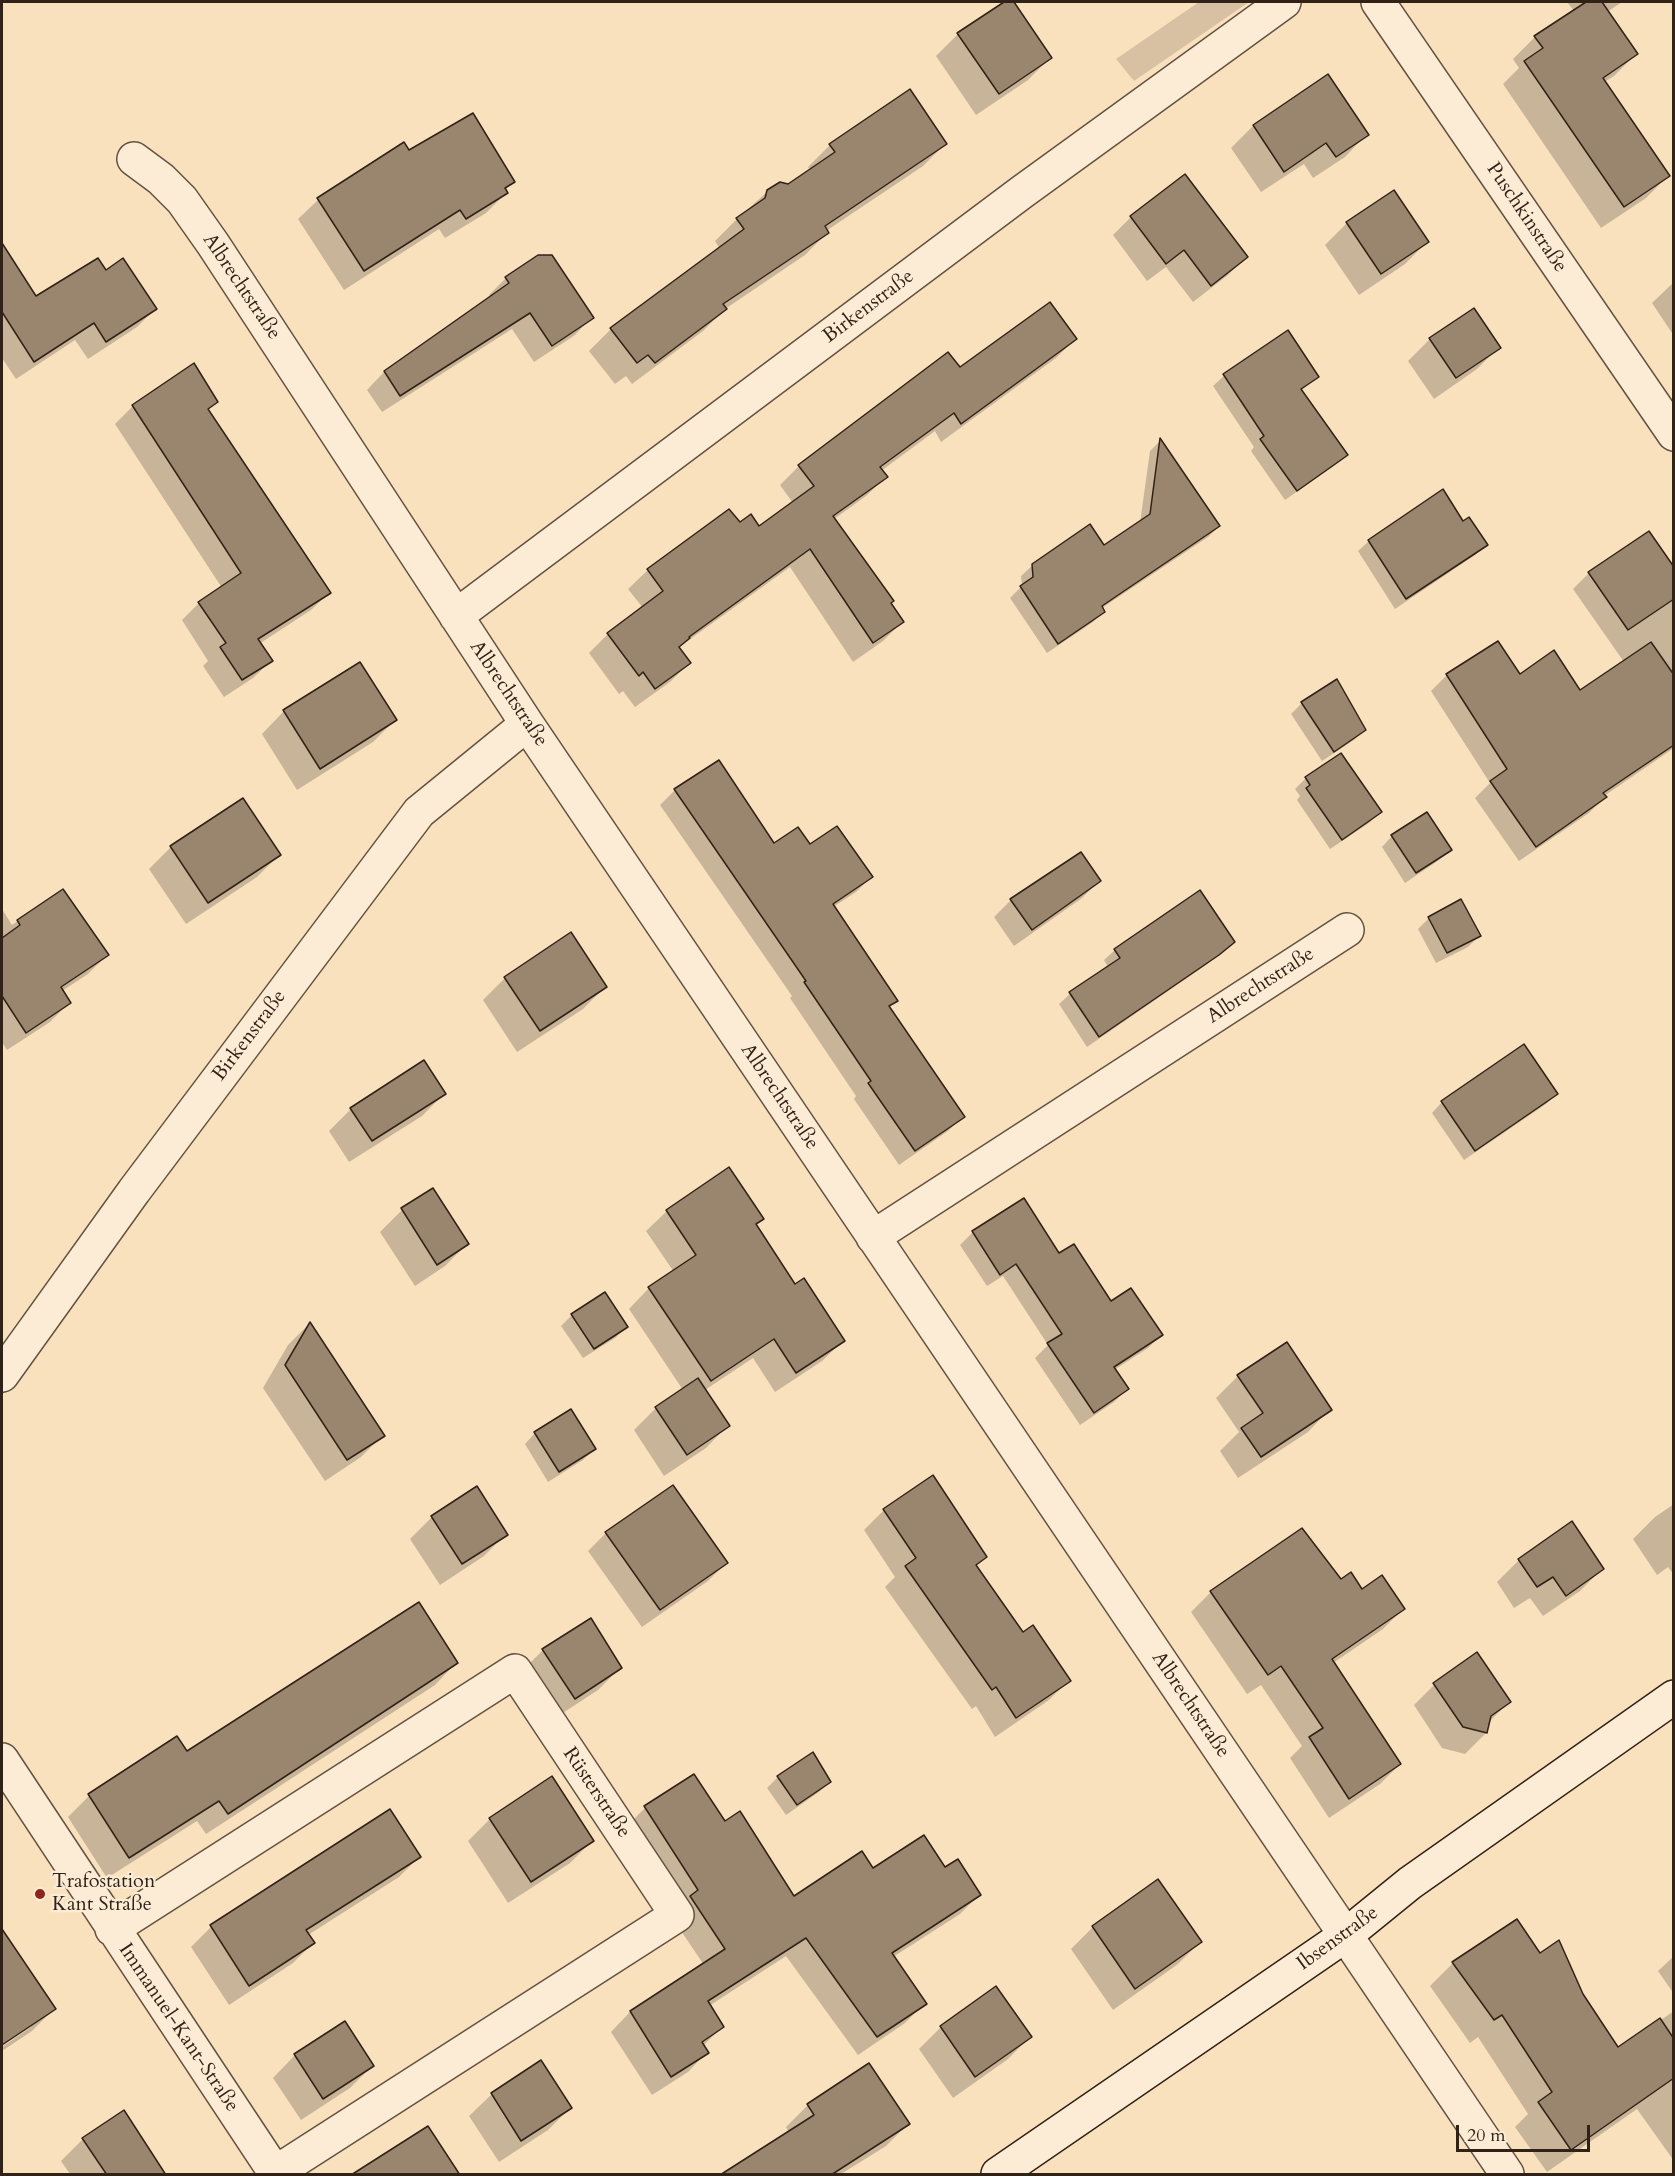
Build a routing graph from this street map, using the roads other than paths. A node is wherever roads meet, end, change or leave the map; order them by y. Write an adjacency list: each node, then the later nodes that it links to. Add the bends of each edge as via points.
1 (1284, 2): 5 (street, Birkenstraße, via 1013,199)
2 (1378, 2): 4 (street, Puschkinstraße)
3 (134, 159): 5 (street, Albrechtstraße, via 182,200)
4 (1674, 434)
5 (456, 616): 6 (street, Albrechtstraße)
6 (527, 724): 8 (street, Albrechtstraße); 9 (street, Birkenstraße, via 419,812 134,1191)
7 (1347, 930): 8 (street, Albrechtstraße)
8 (873, 1237): 13 (street, Albrechtstraße)
9 (2, 1375)
10 (1674, 1697): 13 (street, Ibsenstraße, via 1410,1883)
11 (2, 1760): 12 (street, Immanuel-Kant-Straße)
12 (112, 1929): 14 (street, Immanuel-Kant-Straße); 14 (street, Rüsterstraße, via 515,1671 677,1915)
13 (1346, 1935): 15 (street, Ibsenstraße); 16 (street, Albrechtstraße)
14 (276, 2174)
15 (998, 2175)
16 (1507, 2175)

